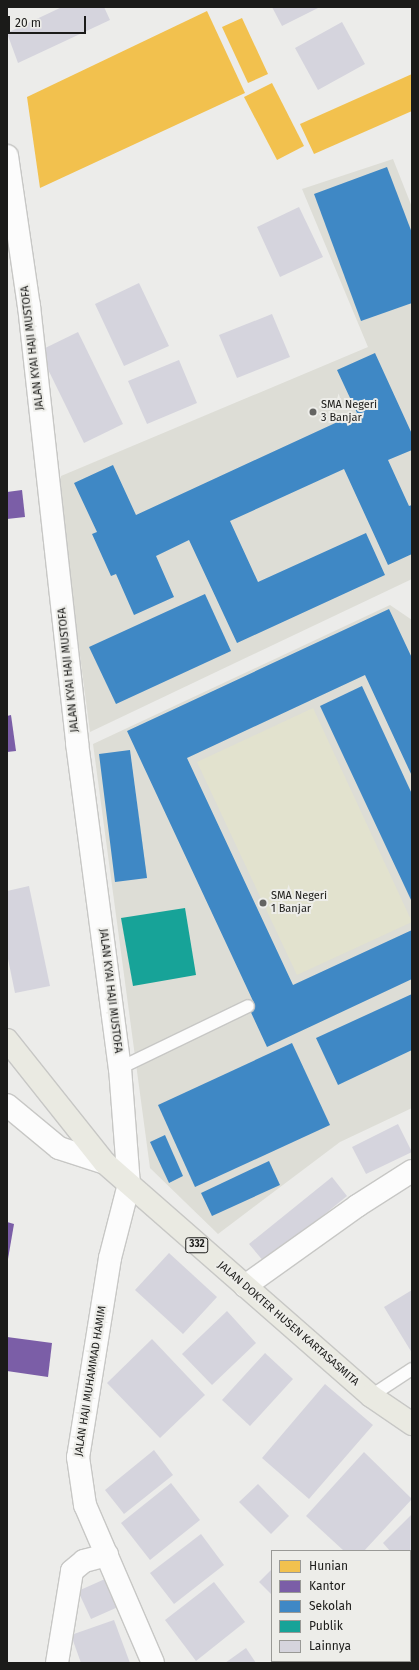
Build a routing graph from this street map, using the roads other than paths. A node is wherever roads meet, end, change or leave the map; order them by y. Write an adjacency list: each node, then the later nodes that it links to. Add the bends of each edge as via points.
1 (7, 156): 4 (street, JALAN KYAI HAJI MUSTOFA, via 29,306 77,743)
2 (248, 1006): 4 (lane)
3 (7, 1040): 6 (main road, JALAN DOKTER HUSEN KARTASASMITA / 332)
4 (120, 1068): 8 (street, JALAN KYAI HAJI MUSTOFA)
5 (7, 1106): 6 (street, via 59,1148)
6 (105, 1163): 8 (main road, JALAN DOKTER HUSEN KARTASASMITA / 332)
7 (412, 1171): 9 (street, via 357,1206)
8 (129, 1184): 9 (main road, JALAN DOKTER HUSEN KARTASASMITA / 332); 13 (street, JALAN HAJI MUHAMMAD HAMIM, via 110,1258 78,1457 86,1505)
9 (245, 1286): 11 (main road, JALAN DOKTER HUSEN KARTASASMITA / 332)
10 (412, 1369): 11 (lane)
11 (371, 1396): 12 (main road, JALAN DOKTER HUSEN KARTASASMITA / 332)
12 (412, 1424)
13 (107, 1555): 14 (street, via 84,1561 72,1571); 15 (street, JALAN HAJI MUHAMMAD HAMIM)
14 (57, 1663)
15 (153, 1663)

